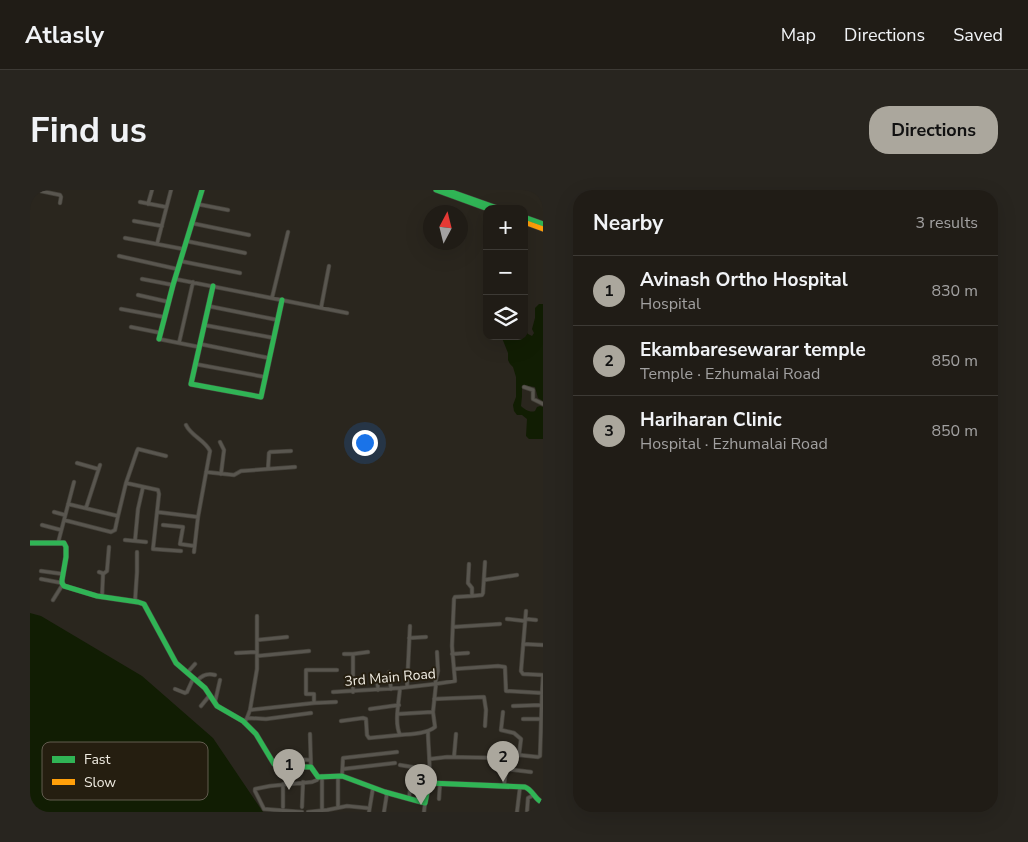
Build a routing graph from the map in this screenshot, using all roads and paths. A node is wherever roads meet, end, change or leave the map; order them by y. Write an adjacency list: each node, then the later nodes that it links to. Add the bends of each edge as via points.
1 (36, 190): 7 (street)
2 (59, 190): 9 (street)
3 (152, 190): 12 (street)
4 (171, 190): 15 (street)
5 (202, 190): 13 (street)
6 (436, 190): 8 (street)
7 (42, 191): 9 (street)
8 (449, 191): 14 (street); 16 (street)
9 (58, 195): 11 (street)
10 (140, 202): 12 (street)
11 (60, 203)
12 (148, 204): 15 (street)
13 (197, 204): 17 (street); 20 (street)
14 (489, 205)
15 (166, 207): 23 (street)
16 (483, 207)
17 (228, 210)
18 (528, 218): 22 (street)
19 (134, 221): 23 (street)
20 (191, 223): 26 (street); 28 (street)
21 (528, 223): 24 (street)
22 (543, 224)
23 (162, 226): 29 (street)
24 (543, 229)
25 (288, 232): 43 (street)
26 (249, 235)
27 (125, 238): 29 (street)
28 (186, 241): 30 (street); 31 (street)
29 (157, 244): 30 (street)
30 (183, 249): 33 (street)
31 (245, 253)
32 (119, 256): 35 (street)
33 (180, 261): 35 (street); 36 (street)
34 (330, 266): 47 (street)
35 (178, 269): 38 (street)
36 (240, 273)
37 (142, 279): 40 (street)
38 (175, 279): 39 (street); 40 (street)
39 (193, 282): 41 (street); 56 (street)
40 (173, 285): 45 (street)
41 (213, 286): 43 (street); 46 (street)
42 (138, 296): 45 (street)
43 (272, 298): 44 (street)
44 (282, 300): 47 (street); 51 (street)
45 (168, 302): 50 (street)
46 (208, 306): 51 (street); 52 (street)
47 (321, 308): 49 (street)
48 (121, 309): 50 (street)
49 (348, 313)
50 (165, 317): 54 (street)
51 (278, 320): 55 (street)
52 (204, 325): 55 (street); 57 (street)
53 (131, 327): 54 (street)
54 (160, 336): 56 (street)
55 (274, 338): 58 (street)
56 (179, 343): 57 (street)
57 (199, 346): 58 (street); 59 (street)
58 (269, 358): 60 (street)
59 (195, 364): 60 (street); 60 (street, via 191,384 261,397)
60 (265, 377)
61 (524, 387): 62 (street, via 533,390 533,398)
62 (543, 404)
63 (186, 425): 72 (street, via 208,448 210,455)
64 (220, 442): 73 (street, via 224,450)
65 (291, 451): 71 (street, via 269,453)
66 (166, 456): 75 (street, via 138,449)
67 (77, 462): 70 (street)
68 (100, 464): 70 (street)
69 (295, 467): 71 (street)
70 (98, 470): 78 (street)
71 (268, 470): 73 (street)
72 (206, 472): 73 (street); 83 (street)
73 (221, 474)
74 (74, 482): 77 (street)
75 (126, 483): 76 (street); 82 (street)
76 (143, 487): 80 (street, via 158,490); 89 (street)
77 (68, 504): 78 (street); 81 (street)
78 (86, 508): 82 (street)
79 (54, 512): 81 (street)
80 (157, 512): 83 (street); 95 (street, via 152,549)
81 (65, 515): 84 (street)
82 (118, 516): 84 (street, via 115,530 110,532)
83 (198, 517): 93 (street)
84 (64, 520): 87 (street)
85 (42, 525): 87 (street)
86 (163, 525): 93 (street, via 183,527 180,544)
87 (61, 530): 91 (street)
88 (125, 540): 89 (street)
89 (136, 540): 90 (street)
90 (146, 542)
91 (58, 543): 92 (street); 101 (street, via 66,546)
92 (30, 544)
93 (194, 546): 97 (street)
94 (109, 547): 107 (street, via 107,571 101,573)
95 (181, 551)
96 (137, 552): 109 (street)
97 (194, 552)
98 (485, 562): 104 (street)
99 (469, 564): 106 (street, via 468,582)
100 (41, 571): 101 (street)
101 (62, 574): 105 (street)
102 (517, 575): 104 (street)
103 (41, 578): 105 (street)
104 (484, 580): 106 (street, via 483,595)
105 (62, 584): 107 (street); 108 (street)
106 (472, 596): 117 (street, 3rd Main Road, via 455,597)
107 (102, 597): 109 (street)
108 (53, 600)
109 (135, 602): 137 (street, via 144,604 173,660)
110 (526, 612): 113 (street)
111 (257, 616): 121 (street)
112 (507, 619): 113 (street)
113 (526, 620): 114 (street); 122 (street)
114 (536, 620)
115 (500, 624): 117 (street)
116 (410, 626): 120 (street)
117 (453, 627): 132 (street, 3rd Main Road)
118 (286, 637): 121 (street)
119 (426, 637): 120 (street)
120 (409, 638): 144 (street)
121 (257, 640): 129 (street)
122 (523, 644): 123 (street); 138 (street, via 521,672)
123 (543, 645)
124 (309, 651): 129 (street)
125 (368, 652): 131 (street)
126 (437, 652): 143 (street)
127 (236, 653): 129 (street)
128 (468, 653): 132 (street)
129 (257, 654): 162 (street)
130 (344, 654): 131 (street)
131 (353, 654): 151 (street)
132 (452, 654): 134 (street, 3rd Main Road)
133 (195, 664): 137 (street)
134 (454, 669): 143 (street, 3rd Main Road, via 455,681); 149 (street, via 504,666 506,691)
135 (337, 670): 156 (street, via 306,670 306,694 314,694)
136 (389, 672): 147 (street)
137 (187, 673): 141 (street)
138 (543, 673): 149 (street)
139 (215, 675): 141 (street, via 205,674)
140 (377, 675): 148 (street)
141 (195, 680): 146 (street, via 185,693); 152 (street)
142 (220, 680): 155 (street)
143 (435, 684): 144 (street, 3rd Main Road); 153 (street)
144 (407, 687): 145 (street, 3rd Main Road)
145 (400, 688): 147 (street, 3rd Main Road); 159 (street)
146 (175, 689)
147 (391, 689): 148 (street, 3rd Main Road)
148 (378, 690): 151 (street, 3rd Main Road)
149 (542, 691): 157 (street)
150 (333, 692): 151 (street, 3rd Main Road)
151 (353, 692)
152 (211, 695): 155 (street); 158 (street)
153 (434, 699): 163 (street); 171 (street, via 484,697)
154 (336, 702): 156 (street)
155 (215, 703): 168 (street)
156 (314, 703): 162 (street)
157 (542, 704): 160 (street); 169 (street)
158 (201, 706)
159 (399, 706): 161 (street); 166 (street)
160 (513, 706)
161 (370, 709)
162 (250, 710): 168 (street)
163 (433, 712): 166 (street); 172 (street, via 434,727)
164 (503, 712): 177 (street, via 502,730 521,739)
165 (311, 713): 168 (street)
166 (398, 714): 175 (street)
167 (523, 719): 169 (street)
168 (246, 720): 185 (street, via 274,764 279,767)
169 (541, 720): 177 (street, via 540,756)
170 (342, 721): 175 (street, via 366,719 369,738)
171 (485, 726)
172 (428, 731): 175 (street); 181 (street)
173 (310, 734): 182 (street)
174 (456, 734): 178 (street)
175 (400, 735)
176 (397, 752): 186 (street, via 344,758)
177 (519, 755): 179 (street)
178 (454, 757): 179 (street); 181 (street)
179 (506, 758): 187 (street)
180 (293, 759): 182 (street)
181 (430, 759): 188 (street)
182 (310, 760): 185 (street)
183 (395, 764): 186 (street)
184 (400, 765): 188 (street)
185 (311, 767): 190 (street)
186 (343, 769): 191 (street)
187 (506, 769): 189 (street); 196 (street)
188 (430, 770): 193 (street)
189 (531, 772)
190 (320, 776): 191 (street); 192 (street, via 315,781); 210 (street)
191 (340, 776): 198 (street); 208 (street)
192 (303, 782): 195 (street); 207 (street)
193 (429, 782): 194 (street); 201 (street, via 412,780); 203 (street)
194 (440, 783): 196 (street); 202 (street)
195 (283, 784): 206 (street); 212 (street, via 255,789 264,809)
196 (504, 786): 197 (street)
197 (520, 787): 200 (street, via 530,789); 219 (street)
198 (373, 788): 199 (street); 216 (street)
199 (387, 793): 201 (street); 217 (street)
200 (534, 795): 204 (street); 220 (street, via 528,798)
201 (409, 799): 203 (street)
202 (439, 799)
203 (425, 803): 218 (street)
204 (543, 803)
205 (347, 806): 208 (street); 209 (street); 215 (street)
206 (283, 807)
207 (302, 807)
208 (338, 807): 211 (street)
209 (367, 808)
210 (322, 811): 211 (street); 214 (street)
211 (327, 811)
212 (302, 812)
213 (308, 812): 214 (street)
214 (314, 812)
215 (346, 812)
216 (370, 812)
217 (384, 812)
218 (424, 812)
219 (517, 812)
220 (527, 812)

